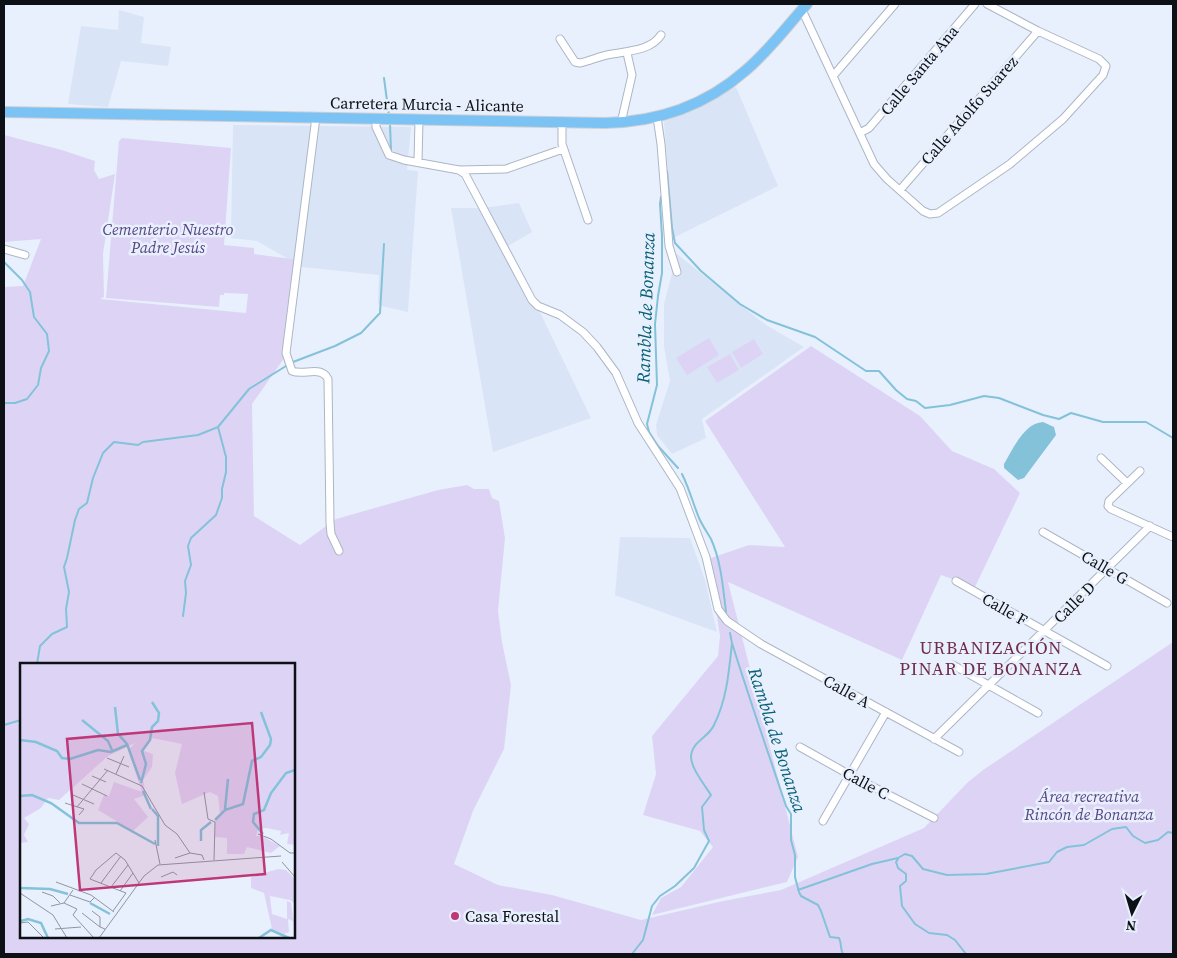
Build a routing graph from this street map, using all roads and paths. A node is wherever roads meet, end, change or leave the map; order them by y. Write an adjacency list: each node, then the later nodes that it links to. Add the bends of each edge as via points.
1 (895, 4): 9 (street)
2 (975, 4): 17 (street, Calle Santa Ana, via 869,128)
3 (987, 4): 5 (street)
4 (805, 7): 9 (street); 12 (highway, Carretera Murcia - Alicante, via 746,71 695,104)
5 (1038, 31): 21 (street, Calle Adolfo Suarez); 21 (street, via 1099,59 1106,66 1103,74 1063,119 1010,164 938,213 923,211)
6 (661, 35): 8 (street, via 650,44)
7 (560, 39): 8 (street, via 578,63 614,53)
8 (627, 53): 16 (street, via 632,75)
9 (833, 76): 17 (street)
10 (4, 112): 11 (highway, Carretera Murcia - Alicante)
11 (316, 117): 13 (highway, Carretera Murcia - Alicante); 32 (street, via 286,353 292,371 322,372 328,379 330,528)
12 (657, 117): 16 (highway, Carretera Murcia - Alicante); 25 (street, via 669,246)
13 (379, 119): 14 (highway, Carretera Murcia - Alicante); 19 (street, via 376,127 389,155)
14 (419, 120): 15 (highway, Carretera Murcia - Alicante); 19 (street)
15 (562, 122): 16 (highway, Carretera Murcia - Alicante); 18 (street)
16 (621, 123)
17 (860, 133): 21 (street, via 874,164)
18 (563, 149): 20 (street, via 506,168); 22 (street)
19 (418, 162): 20 (street)
20 (459, 170): 40 (street, Calle A, via 469,180 532,300 583,332 616,373 638,423 680,488 706,557 718,609 727,621)
21 (900, 190)
22 (588, 220)
23 (4, 249): 24 (street)
24 (25, 255)
25 (676, 272)
26 (1101, 458): 28 (street)
27 (1140, 471): 28 (street)
28 (1127, 484): 29 (street, via 1109,501 1108,506)
29 (1150, 526): 31 (street); 33 (street, Calle D)
30 (1043, 532): 33 (street, Calle G)
31 (1173, 537)
32 (339, 551)
33 (1108, 569): 35 (street, Calle G); 36 (street, Calle D)
34 (956, 581): 36 (street, Calle F)
35 (1166, 603)
36 (1044, 632): 38 (street, Calle F); 39 (street, Calle D)
37 (952, 665): 39 (street)
38 (1107, 666)
39 (989, 685): 41 (street); 42 (street, Calle D)
40 (886, 712): 42 (street, Calle A); 45 (street)
41 (1038, 712)
42 (934, 739): 44 (street, Calle A)
43 (800, 746): 45 (street, Calle C)
44 (959, 752)
45 (850, 775): 46 (street, Calle C); 47 (street)
46 (934, 818)
47 (823, 821)

